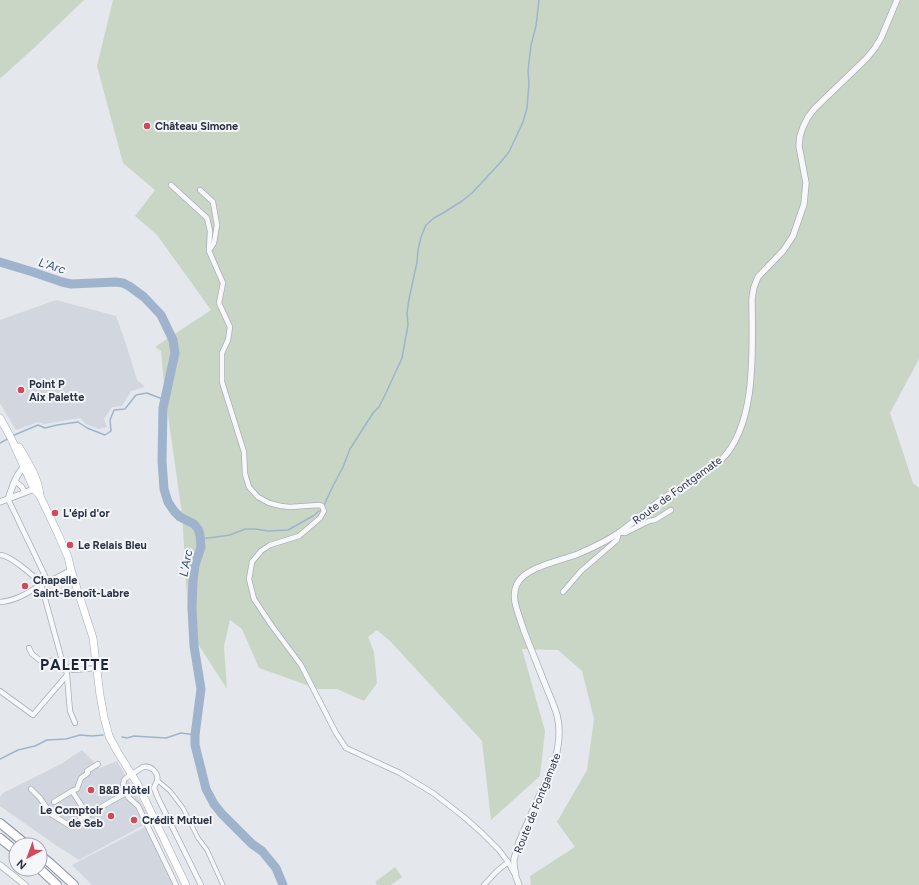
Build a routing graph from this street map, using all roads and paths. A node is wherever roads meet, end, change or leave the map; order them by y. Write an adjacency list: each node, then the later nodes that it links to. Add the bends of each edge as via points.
1 (897, 0): 16 (street, Route de Fontgamate, via 875,48 815,108 802,127 799,146 806,183 804,204 788,245 758,277 754,287 749,393 734,442 720,461 661,500)
2 (171, 185): 4 (street, via 207,218 210,231)
3 (200, 190): 4 (street, via 213,202 217,226 214,243)
4 (209, 250): 41 (street, via 223,283 219,303 230,327 222,353 222,382 244,452 245,474 250,487 258,497 269,503 290,507 319,505 324,511 320,518 299,536 270,545 252,562 249,579 254,599 301,665 346,748 400,773 433,794 478,829 500,850)
5 (0, 414): 7 (main road)
6 (0, 418): 7 (main road)
7 (7, 428): 8 (main road)
8 (12, 437): 9 (main road); 11 (main road, via 27,461)
9 (24, 467): 10 (street); 11 (main road)
10 (15, 481): 12 (street); 13 (street)
11 (37, 486): 12 (street); 18 (main road, via 68,557)
12 (25, 493): 13 (street)
13 (8, 499): 14 (street); 19 (street)
14 (0, 502)
15 (671, 510): 16 (street, via 655,520)
16 (619, 532): 21 (street, via 617,540 581,571); 44 (street, Route de Fontgamate, via 592,548 528,572 516,584 514,593 517,611 553,703 559,739 555,760 519,842 514,859)
17 (0, 555): 20 (street, via 37,578)
18 (71, 570): 19 (street); 25 (main road, via 92,638)
19 (48, 582): 20 (street)
20 (41, 584): 22 (street, via 31,592 8,602); 24 (street)
21 (563, 592)
22 (0, 602)
23 (29, 648): 24 (street, via 42,662 58,660)
24 (63, 664): 26 (street)
25 (96, 665): 26 (street); 31 (main road, via 109,736)
26 (68, 668): 27 (street)
27 (67, 675): 28 (street, via 33,715); 29 (street, via 70,711)
28 (0, 691)
29 (75, 722)
30 (98, 764): 34 (street, via 87,771 88,774 81,778 77,788)
31 (132, 774): 32 (street, via 143,767 149,767 156,773); 35 (street, via 124,780); 49 (main road)
32 (157, 780): 50 (street, via 154,788 158,798); 51 (street, via 170,791 183,808)
33 (31, 789): 37 (street, via 51,814 70,826)
34 (72, 791): 36 (street); 37 (street)
35 (126, 793): 37 (street); 48 (street, via 138,806)
36 (54, 802)
37 (86, 816)
38 (0, 823): 39 (highway)
39 (17, 837)
40 (48, 861): 47 (highway)
41 (508, 862): 44 (street); 52 (street)
42 (0, 865): 45 (street)
43 (48, 877): 46 (highway)
44 (516, 877): 53 (street, Route de Fontgamate)
45 (25, 885)
46 (57, 885)
47 (74, 885)
48 (176, 885)
49 (186, 885)
50 (201, 885)
51 (223, 885)
52 (484, 885)
53 (519, 885)

